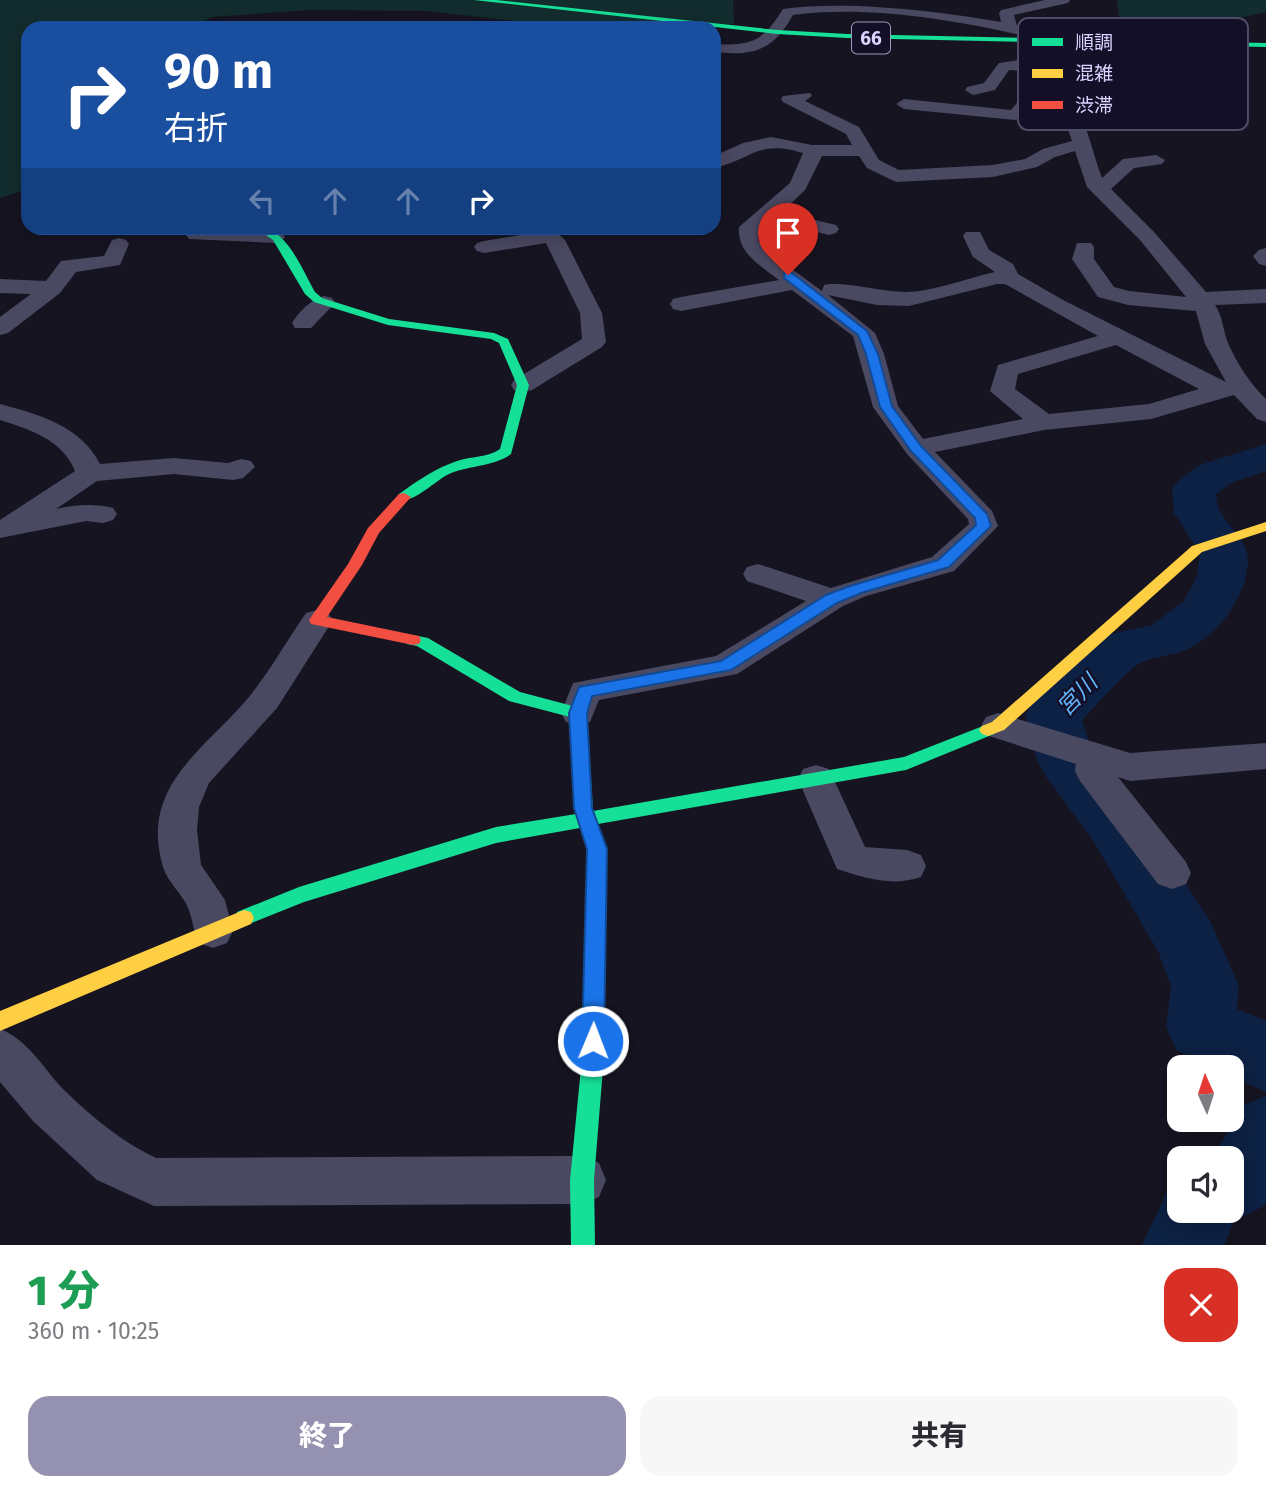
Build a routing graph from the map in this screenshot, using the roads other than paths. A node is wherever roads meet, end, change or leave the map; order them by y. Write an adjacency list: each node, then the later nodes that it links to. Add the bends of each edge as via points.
1 (477, 0): 4 (street, 66)
2 (1052, 1): 6 (street, via 1006,13)
3 (783, 6): 6 (street, via 934,16); 8 (street)
4 (674, 21)
5 (721, 26): 8 (street, 66)
6 (1010, 28): 7 (street)
7 (1018, 30)
8 (777, 32): 9 (street, 66); 12 (street, via 765,45)
9 (1018, 41)
10 (1248, 45): 11 (street, 66)
11 (1266, 45)
12 (721, 48)
13 (1018, 65): 14 (street, via 1004,66 989,87)
14 (974, 90)
15 (804, 96): 21 (street, via 789,99 853,131)
16 (904, 104): 17 (street, via 1015,116)
17 (1018, 112)
18 (1076, 130): 19 (street)
19 (1082, 144): 21 (street, via 993,171 897,176 881,171); 24 (street, via 1092,179)
20 (811, 150): 21 (street); 22 (street, via 780,142 747,145); 25 (street, via 813,156 798,186)
21 (864, 151)
22 (721, 159)
23 (1156, 160): 24 (street, via 1129,163)
24 (1100, 188): 46 (street)
25 (764, 214): 26 (street); 40 (street, via 749,227 748,241)
26 (829, 229)
27 (197, 235): 28 (street)
28 (230, 235)
29 (270, 235): 47 (street, via 311,294)
30 (533, 235): 34 (street)
31 (547, 235): 52 (street, via 591,313 594,342)
32 (974, 236): 39 (street, via 980,253 1005,269)
33 (120, 244): 42 (street, via 113,261 69,266)
34 (484, 247)
35 (1084, 247): 46 (street, via 1083,259 1106,292 1128,298)
36 (1266, 254): 37 (street)
37 (1266, 260)
38 (934, 274): 45 (street, via 915,292)
39 (1009, 278): 45 (street); 51 (street)
40 (795, 281): 48 (street, via 780,288); 57 (street, via 863,333 886,407)
41 (0, 286): 42 (street)
42 (51, 288): 50 (street)
43 (832, 290): 45 (street, via 877,299)
44 (1266, 296): 46 (street)
45 (916, 297)
46 (1202, 302): 53 (street, via 1214,326 1216,344 1236,375)
47 (324, 303): 49 (street); 52 (street, via 388,322 494,336 504,341)
48 (681, 303)
49 (303, 324)
50 (0, 328)
51 (1117, 337): 53 (street); 56 (street, via 1007,370 1002,391)
52 (523, 385): 65 (street, via 506,451 501,456 461,463 429,478 401,500 373,531)
53 (1231, 388): 55 (street); 56 (street, via 1152,411)
54 (0, 412): 59 (street, via 46,426 86,459)
55 (1266, 414)
56 (1044, 422): 57 (street)
57 (916, 448): 64 (street, via 982,517 984,526 943,564)
58 (241, 467): 59 (street, via 233,472 174,466)
59 (90, 473): 62 (street)
60 (103, 514): 62 (street, via 86,512)
61 (1266, 526): 67 (street, via 1197,549)
62 (7, 527)
63 (758, 574): 64 (street)
64 (832, 599): 66 (street, via 725,666 585,691)
65 (317, 620): 66 (street, via 422,642 515,697); 74 (street, via 258,709 197,770 181,796 181,861 190,883 205,901)
66 (578, 713): 71 (street, via 583,808)
67 (998, 726): 68 (street); 70 (street, via 906,763)
68 (1089, 754): 69 (street, via 1130,767); 73 (street, via 1093,771)
69 (1266, 756)
70 (816, 779): 71 (street); 72 (street, via 851,858 873,865)
71 (589, 821): 74 (street, via 483,839 299,895); 77 (street, via 597,849 592,1068)
72 (906, 866)
73 (1172, 873)
74 (214, 931): 75 (street)
75 (0, 1021)
76 (0, 1049): 77 (street, via 49,1106 114,1163 154,1182)
77 (582, 1180): 78 (street)
78 (583, 1245)

